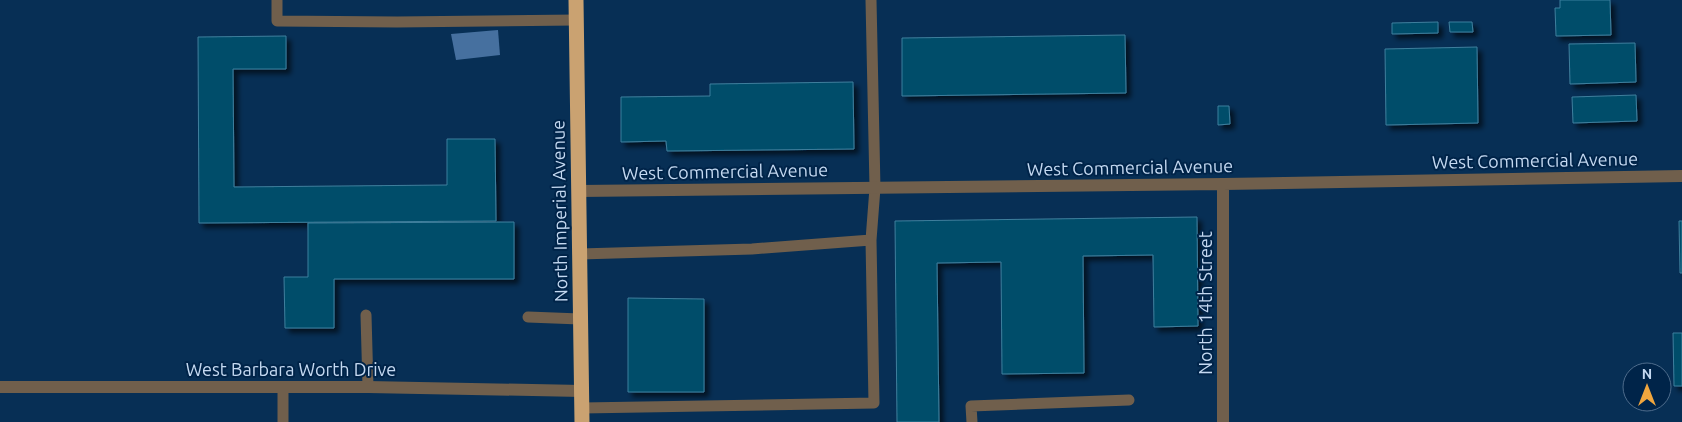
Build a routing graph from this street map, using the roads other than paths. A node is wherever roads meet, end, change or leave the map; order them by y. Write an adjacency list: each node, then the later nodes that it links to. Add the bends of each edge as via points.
1 (277, 0): 4 (lane, via 277,21)
2 (576, 0): 4 (highway, North Imperial Avenue)
3 (871, 0): 7 (lane)
4 (576, 20): 8 (highway, North Imperial Avenue)
5 (1682, 176): 6 (street, West Commercial Avenue)
6 (1223, 184): 7 (street, West Commercial Avenue); 22 (street, North 14th Street)
7 (875, 188): 8 (street, West Commercial Avenue); 9 (lane)
8 (579, 191): 10 (highway, North Imperial Avenue)
9 (871, 240): 10 (lane, via 752,249); 19 (lane, via 874,404)
10 (580, 254): 13 (highway, North Imperial Avenue)
11 (366, 315): 16 (lane)
12 (528, 317): 13 (lane)
13 (580, 319): 17 (highway, North Imperial Avenue)
14 (0, 387): 15 (street, West Barbara Worth Drive)
15 (283, 387): 16 (street, West Barbara Worth Drive); 20 (lane)
16 (368, 387): 17 (street, West Barbara Worth Drive)
17 (582, 391): 19 (highway, North Imperial Avenue)
18 (1129, 400): 21 (lane, via 971,406)
19 (582, 415)
20 (283, 422)
21 (972, 422)
22 (1223, 422)

